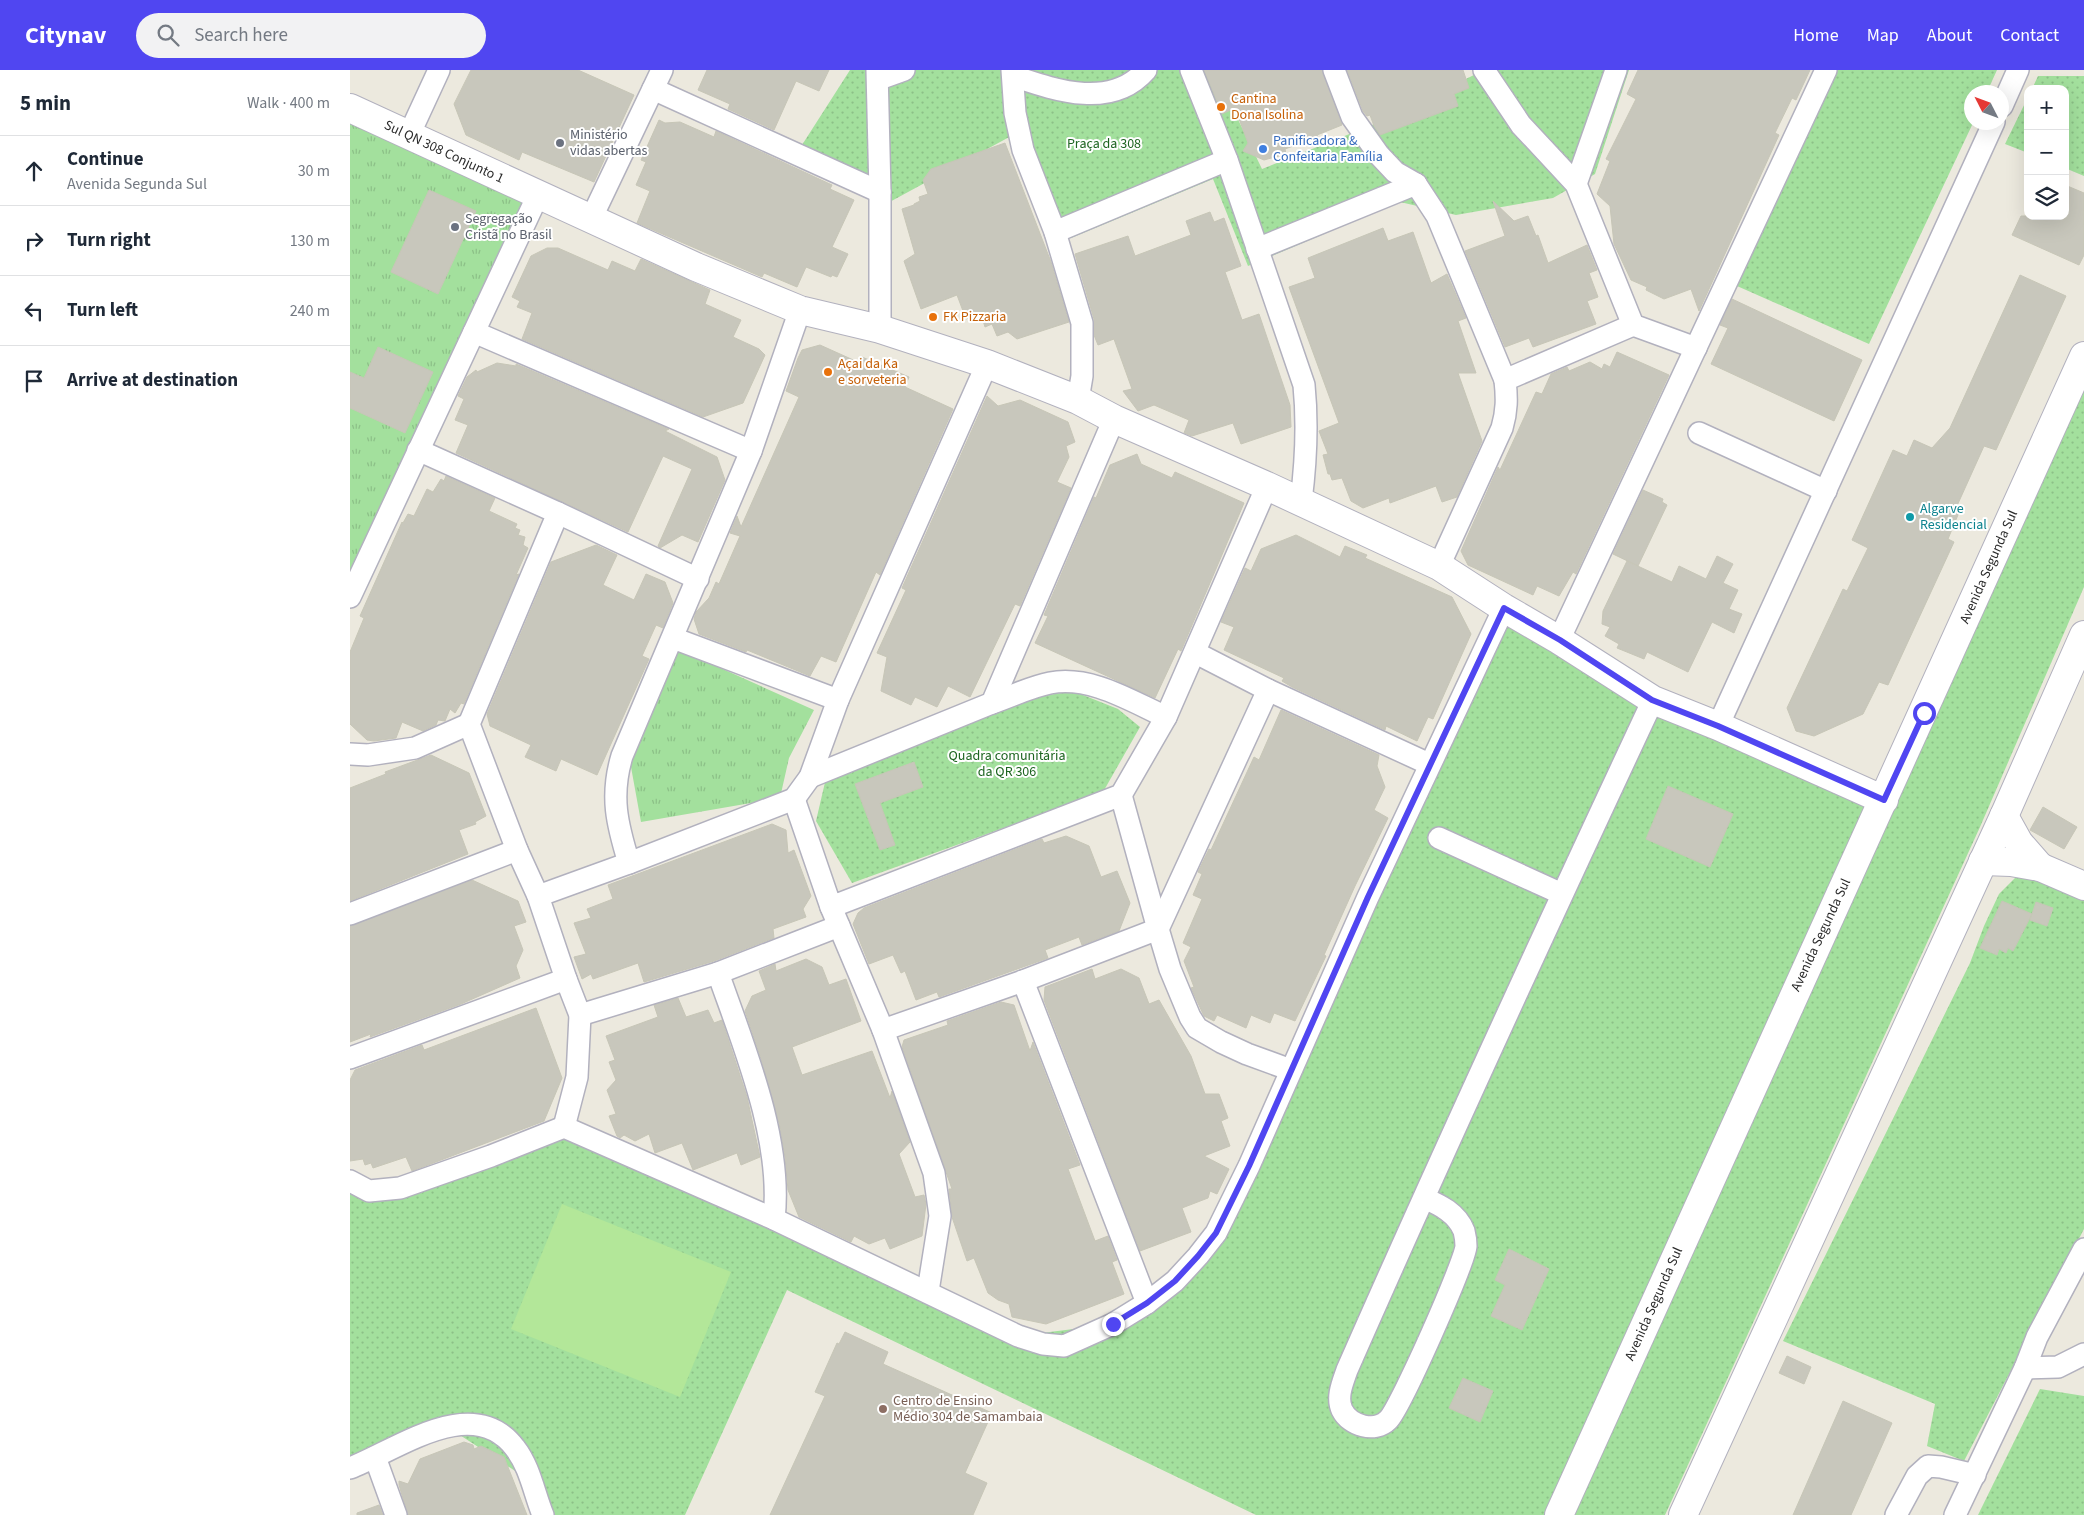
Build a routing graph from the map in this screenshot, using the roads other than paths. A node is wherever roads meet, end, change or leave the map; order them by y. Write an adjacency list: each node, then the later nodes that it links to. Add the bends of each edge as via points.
1 (439, 70): 16 (street)
2 (904, 70): 11 (street)
3 (1146, 70): 10 (street, via 1122,88 1082,94 1057,91)
4 (1191, 70): 17 (street)
5 (1334, 70): 18 (street, via 1352,117 1395,172)
6 (1484, 70): 19 (street, via 1521,125)
7 (1616, 70): 19 (street)
8 (1826, 70): 29 (street)
9 (2018, 70): 13 (street)
10 (1012, 73): 23 (street, via 1015,113 1023,150)
11 (878, 74): 20 (street)
12 (658, 79): 20 (street); 22 (street)
13 (2009, 90)
14 (352, 114): 16 (main road, Sul QN 308 Conjunto 1)
15 (1990, 130): 39 (street)
16 (409, 135): 21 (main road, Sul QN 308 Conjunto 1)
17 (1227, 160): 23 (street); 24 (street)
18 (1416, 184): 24 (street); 32 (street, via 1437,216)
19 (1576, 184): 26 (street)
20 (880, 192): 27 (street)
21 (538, 195): 22 (main road, Sul QN 308 Conjunto 1); 28 (street)
22 (591, 219): 25 (main road, Sul QN 308 Conjunto 1)
23 (1055, 232): 33 (street, via 1082,323 1082,376)
24 (1257, 249): 40 (street, via 1304,385 1307,454)
25 (800, 310): 27 (main road, Sul QN 308 Conjunto 1); 37 (street)
26 (1633, 325): 29 (street); 32 (street)
27 (880, 329): 31 (main road, Sul QN 308 Conjunto 1)
28 (474, 332): 36 (street); 37 (street)
29 (1696, 348): 48 (street)
30 (2084, 356): 62 (main road, Avenida Segunda Sul)
31 (987, 364): 33 (main road, Sul QN 308 Conjunto 1); 51 (street)
32 (1504, 380): 42 (street, via 1507,400 1502,428)
33 (1078, 400): 34 (main road, Sul QN 308 Conjunto 1)
34 (1114, 419): 38 (main road, Sul QN 308 Conjunto 1); 53 (street)
35 (1699, 433): 39 (street)
36 (418, 450): 41 (street); 44 (street)
37 (751, 451): 43 (street)
38 (1267, 486): 40 (main road, Sul QN 308 Conjunto 1); 49 (street)
39 (1826, 492): 56 (street)
40 (1301, 501): 42 (main road, Sul QN 308 Conjunto 1)
41 (558, 513): 43 (street); 55 (street)
42 (1439, 566): 45 (main road, Sul QN 308 Conjunto 1)
43 (698, 579): 47 (street)
44 (350, 597)
45 (1504, 608): 48 (main road, Sul QN 308 Conjunto 1); 58 (street)
46 (2084, 635): 63 (main road)
47 (673, 638): 51 (street); 67 (street, via 616,775 617,824)
48 (1560, 640): 52 (main road, Sul QN 308 Conjunto 1)
49 (1196, 652): 50 (street); 54 (street)
50 (1268, 690): 58 (street); 74 (street)
51 (838, 700): 59 (street)
52 (1652, 700): 56 (main road, Sul QN 308 Conjunto 1); 70 (street)
53 (992, 703): 54 (street, via 1050,683 1070,682 1091,685); 59 (street)
54 (1166, 717): 60 (street)
55 (468, 724): 57 (street, via 415,748 368,755); 65 (street)
56 (1718, 726): 62 (main road, Sul QN 308 Conjunto 1)
57 (350, 754)
58 (1429, 764): 81 (street)
59 (810, 777): 61 (street)
60 (1121, 795): 73 (street); 74 (street)
61 (794, 799): 67 (street); 73 (street)
62 (1884, 800): 96 (main road, Avenida Segunda Sul)
63 (2004, 816): 66 (main road); 68 (main road, via 2019,843)
64 (1439, 838): 70 (street)
65 (517, 850): 71 (street); 72 (street)
66 (1982, 862): 68 (main road); 97 (main road)
67 (630, 863): 71 (street)
68 (2040, 867): 69 (main road)
69 (2084, 886)
70 (1562, 894): 84 (street)
71 (538, 896): 76 (street)
72 (350, 914)
73 (835, 917): 75 (street); 79 (street)
74 (1158, 930): 77 (street); 81 (street, via 1183,1004 1197,1028 1247,1054)
75 (718, 974): 78 (street); 85 (street, via 764,1114 774,1166)
76 (566, 979): 78 (street); 80 (street)
77 (1023, 981): 79 (street); 88 (street)
78 (580, 1015): 82 (street, via 577,1077)
79 (883, 1030): 87 (street, via 934,1173 940,1216)
80 (350, 1058)
81 (1290, 1070): 88 (street, via 1216,1233 1175,1281)
82 (564, 1127): 83 (street, via 400,1188 369,1190); 85 (street)
83 (350, 1181)
84 (1424, 1198): 84 (street, via 1340,1388 1342,1410 1350,1420 1364,1426 1376,1427 1388,1420 1403,1394 1466,1247 1464,1232 1455,1216 1443,1206)
85 (774, 1219): 87 (street)
86 (2084, 1249): 90 (street, via 2037,1337)
87 (928, 1291): 88 (street, via 1018,1336 1043,1344 1064,1346 1113,1324)
88 (1147, 1303)
89 (2084, 1354): 90 (street, via 2058,1368)
90 (2025, 1368): 93 (street)
91 (375, 1457): 92 (street); 94 (street); 95 (street, via 446,1426 468,1423 483,1426 504,1436 515,1447)
92 (350, 1468)
93 (1975, 1475): 98 (street, via 1928,1466 1917,1476); 99 (street)
94 (396, 1515)
95 (543, 1515)
96 (1559, 1515)
97 (1683, 1515)
98 (1896, 1515)
99 (1956, 1515)

